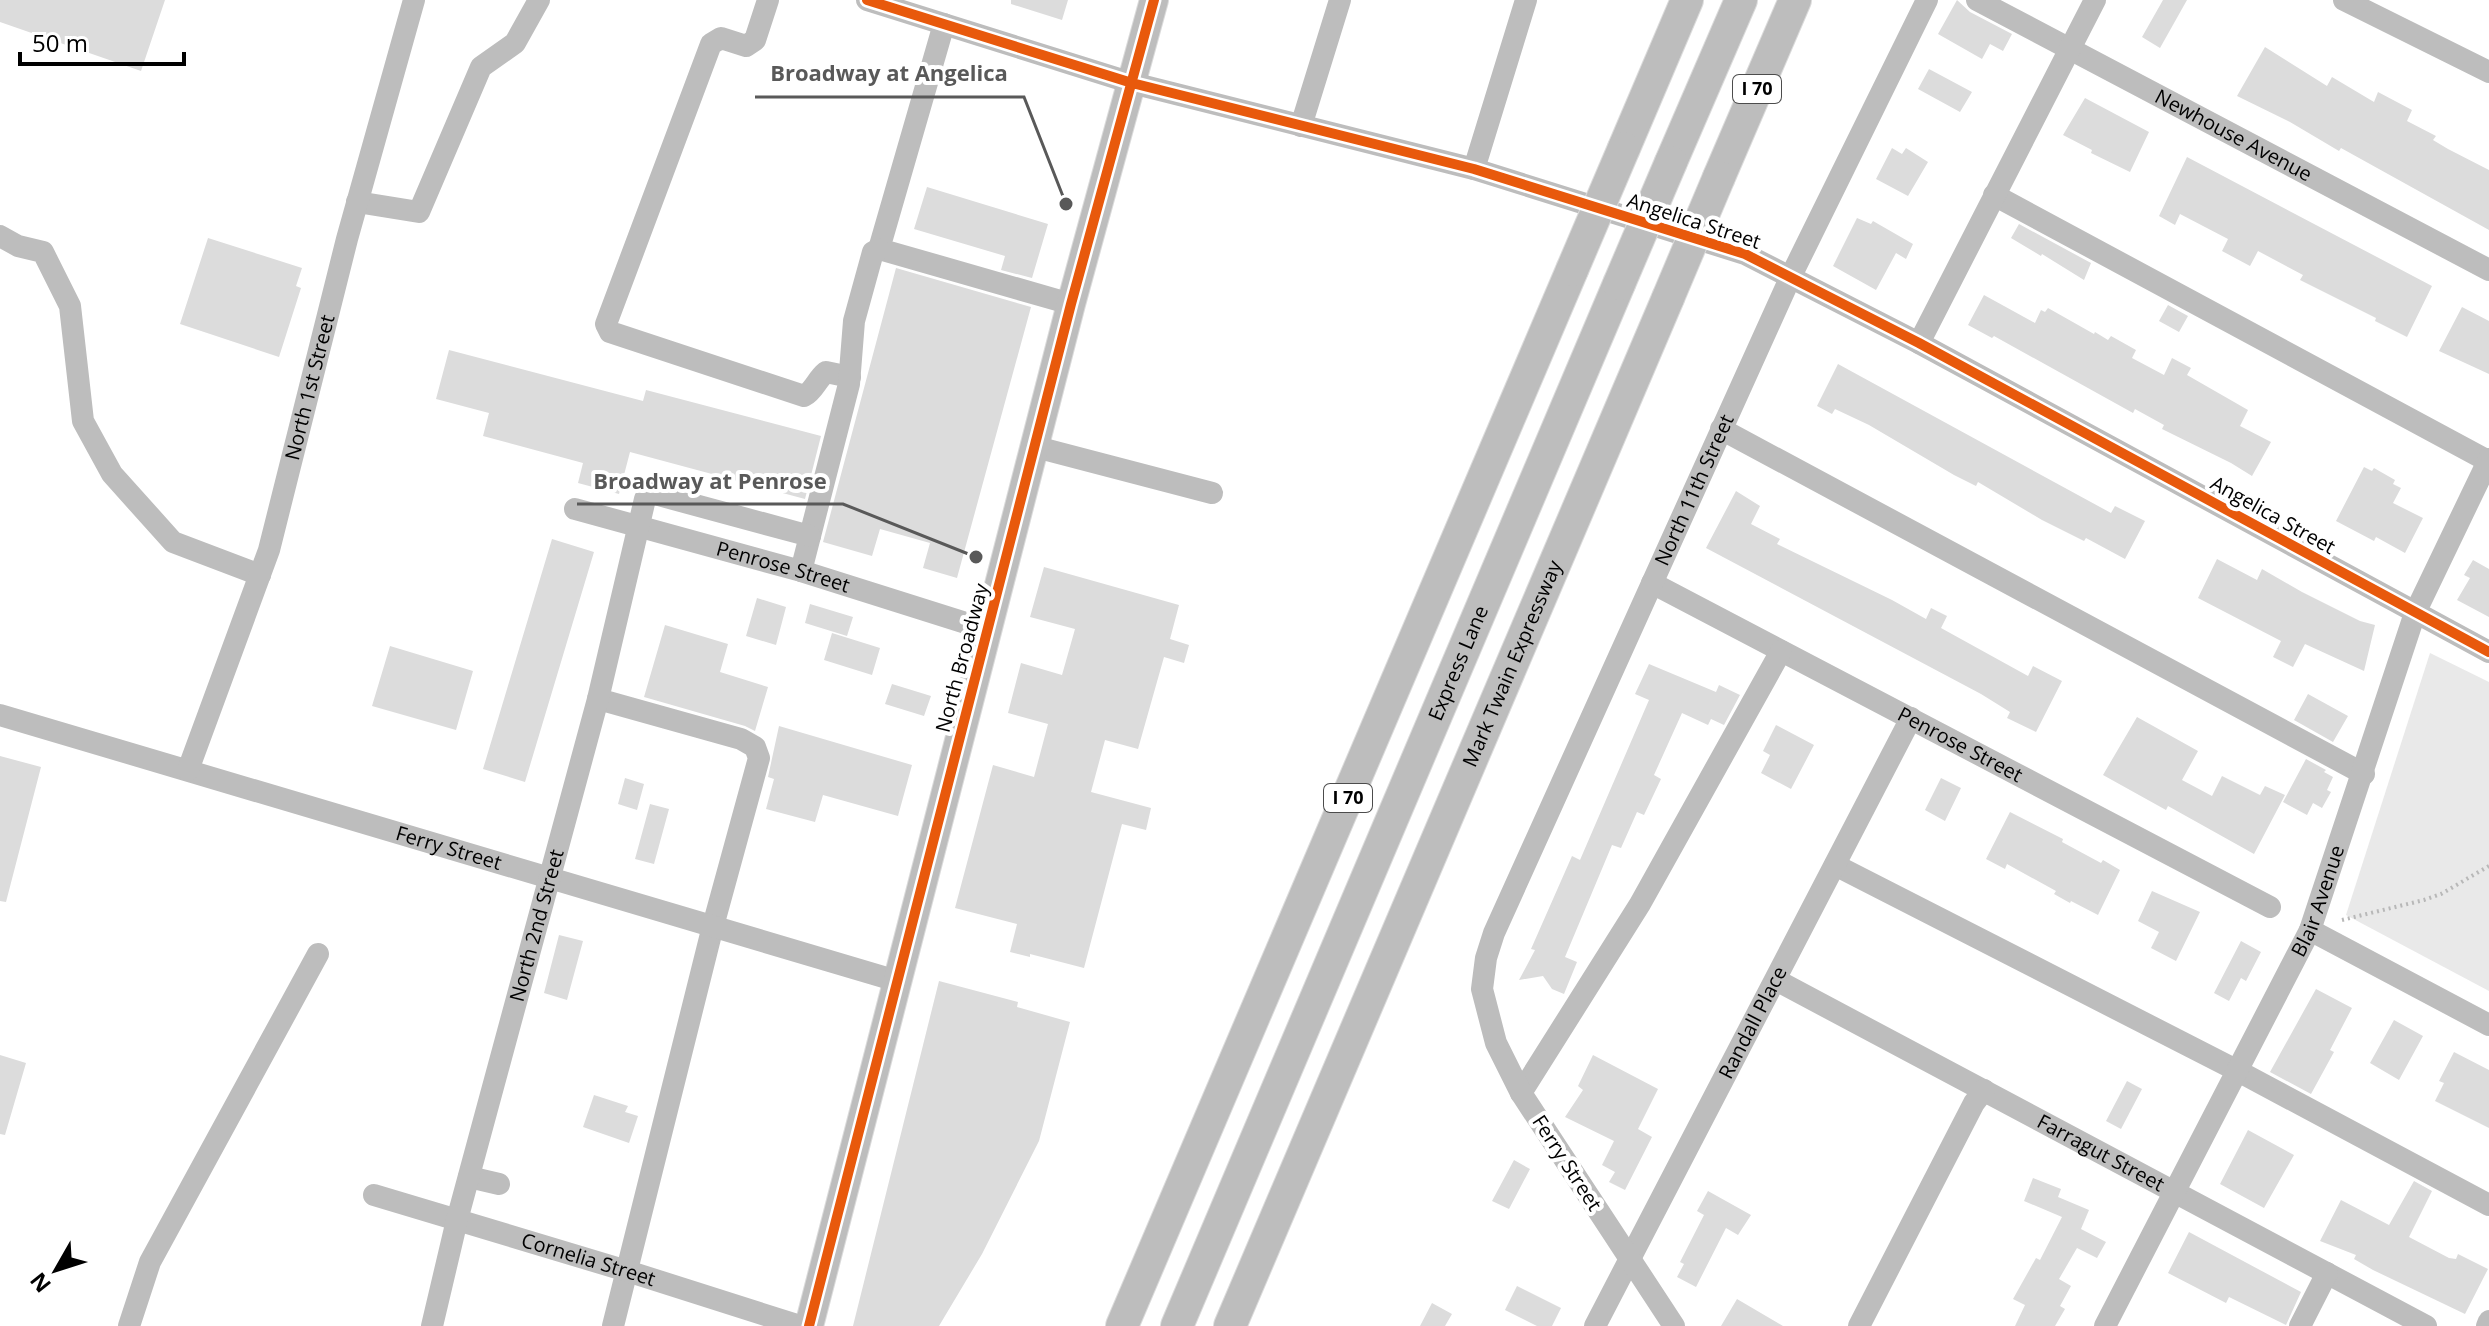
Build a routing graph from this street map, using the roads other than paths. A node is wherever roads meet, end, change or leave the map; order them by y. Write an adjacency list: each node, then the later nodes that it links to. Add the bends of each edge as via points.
1 (414, 0): 22 (street, North 1st Street)
2 (539, 0): 22 (street, via 515,43 481,67 419,212)
3 (768, 0): 29 (street, via 755,40 746,46 721,38 711,44 606,324 610,332 804,396 826,372)
4 (867, 0): 15 (street, Angelica Street)
5 (1154, 0): 18 (main road, North Broadway)
6 (1340, 0): 19 (street)
7 (1526, 0): 20 (street)
8 (1687, 0): 76 (highway, I 70, bridge)
9 (1741, 0): 77 (highway, Express Lane, bridge)
10 (1795, 0): 78 (highway, Mark Twain Expressway / I 70, bridge)
11 (1927, 0): 26 (street, North 11th Street)
12 (1977, 0): 16 (street, Newhouse Avenue)
13 (2095, 0): 16 (street)
14 (2344, 0): 17 (street)
15 (944, 24): 18 (street, Angelica Street); 24 (street)
16 (2070, 48): 21 (street); 25 (street, Newhouse Avenue)
17 (2489, 72)
18 (1132, 83): 19 (street, Angelica Street); 27 (main road, North Broadway)
19 (1301, 126): 20 (street, Angelica Street)
20 (1474, 169): 26 (street, Angelica Street, via 1745,254)
21 (1994, 195): 28 (street); 32 (street)
22 (357, 202): 38 (street, North 1st Street)
23 (0, 236): 38 (street, via 43,252 70,306 83,421 112,474 173,542)
24 (879, 249): 27 (street); 29 (street, via 873,252 854,321)
25 (2489, 270)
26 (1791, 276): 28 (street, Angelica Street); 30 (street, North 11th Street)
27 (1071, 304): 31 (main road, North Broadway)
28 (1919, 343): 40 (street, Angelica Street)
29 (850, 377): 36 (street)
30 (1721, 429): 39 (street, North 11th Street); 48 (street)
31 (1036, 447): 33 (street); 41 (main road, North Broadway)
32 (2489, 460): 40 (street, Blair Avenue)
33 (1212, 493)
34 (575, 509): 35 (street, Penrose Street)
35 (637, 525): 36 (street, North 2nd Street, via 651,493); 37 (street, Penrose Street); 44 (street, North 2nd Street)
36 (810, 536): 37 (street)
37 (801, 571): 41 (street, Penrose Street)
38 (260, 575): 47 (street, North 1st Street)
39 (1652, 583): 42 (street, Penrose Street); 57 (street, North 11th Street, via 1494,933)
40 (2415, 613): 43 (street, Angelica Street); 48 (street, Blair Avenue)
41 (988, 630): 56 (main road, North Broadway)
42 (1781, 651): 46 (street, Penrose Street); 61 (street, via 1683,832)
43 (2489, 652)
44 (598, 699): 50 (street, North 2nd Street); 52 (street, via 755,747 759,758)
45 (0, 715): 47 (street, Ferry Street)
46 (1911, 718): 49 (street, Randall Place); 51 (street, Penrose Street)
47 (188, 770): 50 (street, Ferry Street)
48 (2364, 774): 53 (street, Blair Avenue)
49 (1835, 865): 55 (street, Randall Place); 59 (street)
50 (552, 878): 52 (street, Ferry Street); 62 (street, North 2nd Street)
51 (2270, 907)
52 (713, 926): 56 (street, Ferry Street); 69 (street)
53 (2310, 930): 58 (street); 59 (street, Blair Avenue)
54 (318, 954): 71 (street, via 150,1262)
55 (1776, 980): 60 (street, Farragut Street); 68 (street, Randall Place)
56 (897, 981): 75 (main road, North Broadway)
57 (1482, 989): 61 (street, Ferry Street, via 1496,1043)
58 (2489, 1025)
59 (2238, 1071): 64 (street, Blair Avenue); 66 (street)
60 (1984, 1090): 64 (street, Farragut Street); 81 (street)
61 (1521, 1093): 68 (street, Ferry Street)
62 (469, 1177): 63 (street); 67 (street, North 2nd Street)
63 (499, 1184)
64 (2175, 1191): 70 (street, Farragut Street); 82 (street, Blair Avenue)
65 (374, 1195): 67 (street, Cornelia Street)
66 (2489, 1205)
67 (457, 1220): 69 (street, Cornelia Street); 72 (street, North 2nd Street)
68 (1630, 1259): 79 (street, Randall Place); 80 (street, Ferry Street)
69 (627, 1271): 73 (street); 74 (street, Cornelia Street)
70 (2327, 1273): 83 (street); 84 (street, Farragut Street)
71 (129, 1326)
72 (432, 1326)
73 (613, 1326)
74 (800, 1326)
75 (809, 1326)
76 (1122, 1326)
77 (1177, 1326)
78 (1230, 1326)
79 (1595, 1326)
80 (1674, 1326)
81 (1859, 1326)
82 (2105, 1326)
83 (2300, 1326)
84 (2426, 1326)

